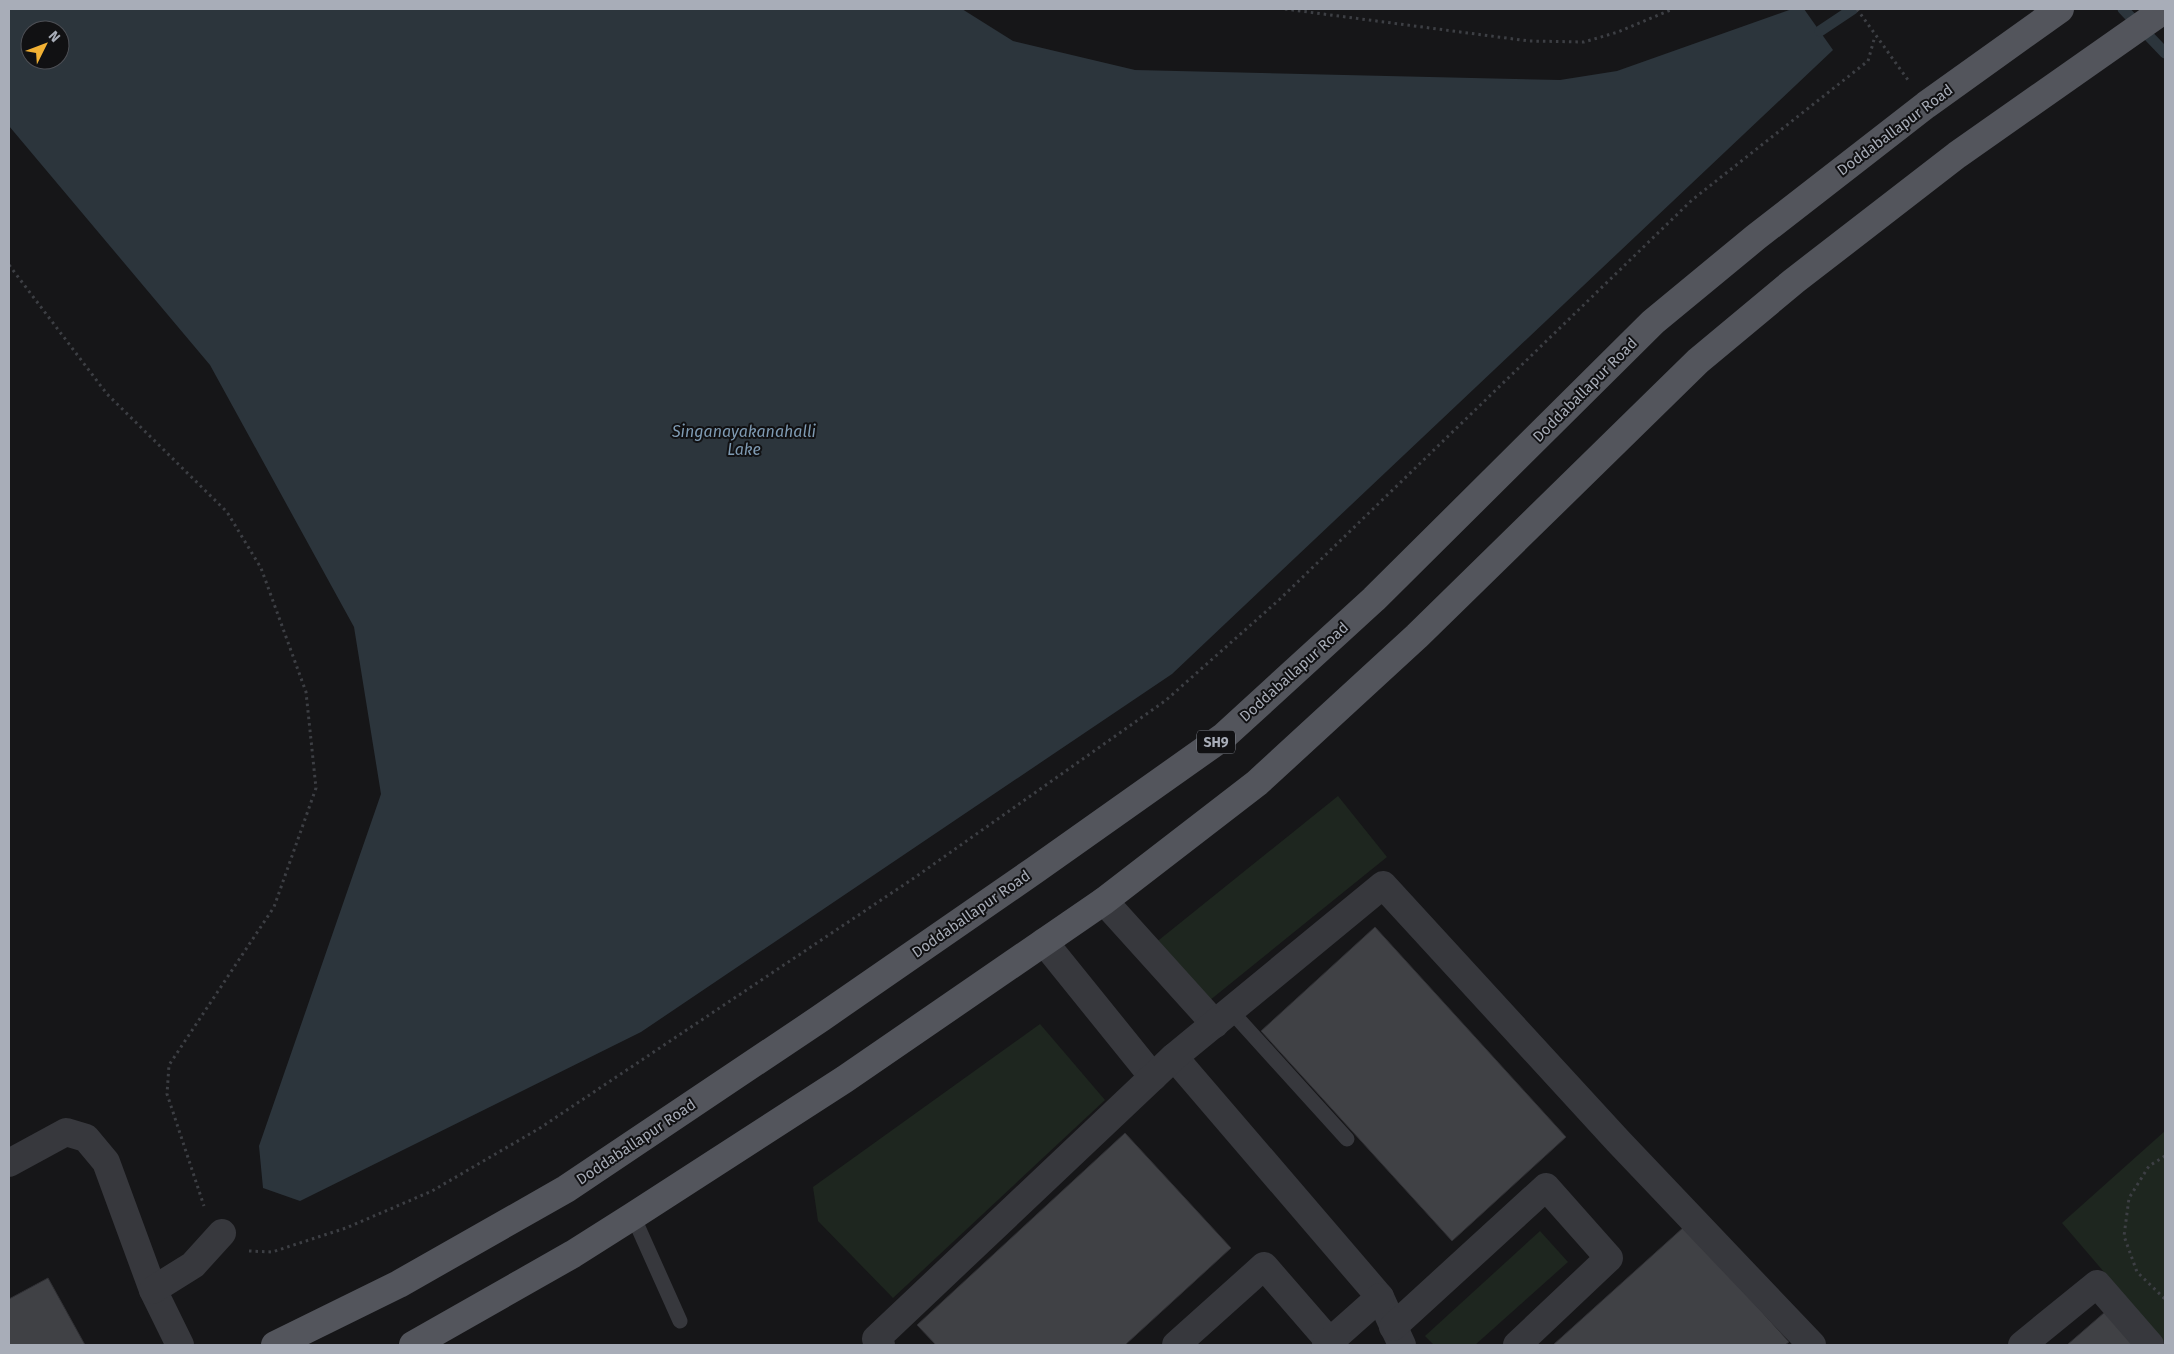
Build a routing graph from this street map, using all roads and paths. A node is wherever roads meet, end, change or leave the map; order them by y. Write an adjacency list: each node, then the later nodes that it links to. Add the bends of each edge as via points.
1 (1285, 9): 2 (path, via 1529,41 1584,42)
2 (1673, 9)
3 (1857, 9): 6 (path)
4 (2060, 9): 26 (main road, Doddaballapur Road / SH9, via 1926,105 1653,322 1374,599 1222,737 837,1007 566,1189 399,1284)
5 (2162, 11): 9 (main road, via 1957,155 1794,281 1698,361 1417,636 1257,783)
6 (1875, 36): 7 (path); 18 (path, via 1868,61 1692,200 1280,599 1165,701 890,895 540,1128 432,1191 346,1228 272,1252 244,1251)
7 (1894, 61)
8 (9, 265): 18 (path, via 107,394 226,512 261,568 306,692 316,788 274,907 169,1065 167,1094 207,1214)
9 (1104, 901): 10 (main road); 11 (street)
10 (1044, 942): 13 (street); 17 (main road, via 845,1079)
11 (1223, 1017): 12 (street); 14 (lane); 31 (street, via 1383,885)
12 (1174, 1057): 13 (street); 20 (street)
13 (1153, 1077): 28 (street, via 876,1339)
14 (1347, 1139)
15 (2165, 1156): 21 (path, via 2149,1166 2128,1198 2124,1236 2137,1272)
16 (9, 1163): 19 (street, via 66,1132 86,1138 106,1162)
17 (633, 1216): 22 (lane); 27 (main road, via 574,1254)
18 (222, 1233): 19 (street, via 193,1266)
19 (153, 1290): 25 (street)
20 (1380, 1297): 23 (street); 24 (street)
21 (2165, 1299)
22 (680, 1321)
23 (1398, 1336): 30 (street, via 1546,1187 1609,1258)
24 (1328, 1343): 29 (street, via 1264,1266)
25 (180, 1345)
26 (274, 1345)
27 (412, 1345)
28 (881, 1345)
29 (1176, 1345)
30 (1517, 1345)
31 (1812, 1345)
32 (2022, 1345): 33 (street, via 2097,1284)
33 (2150, 1345)

